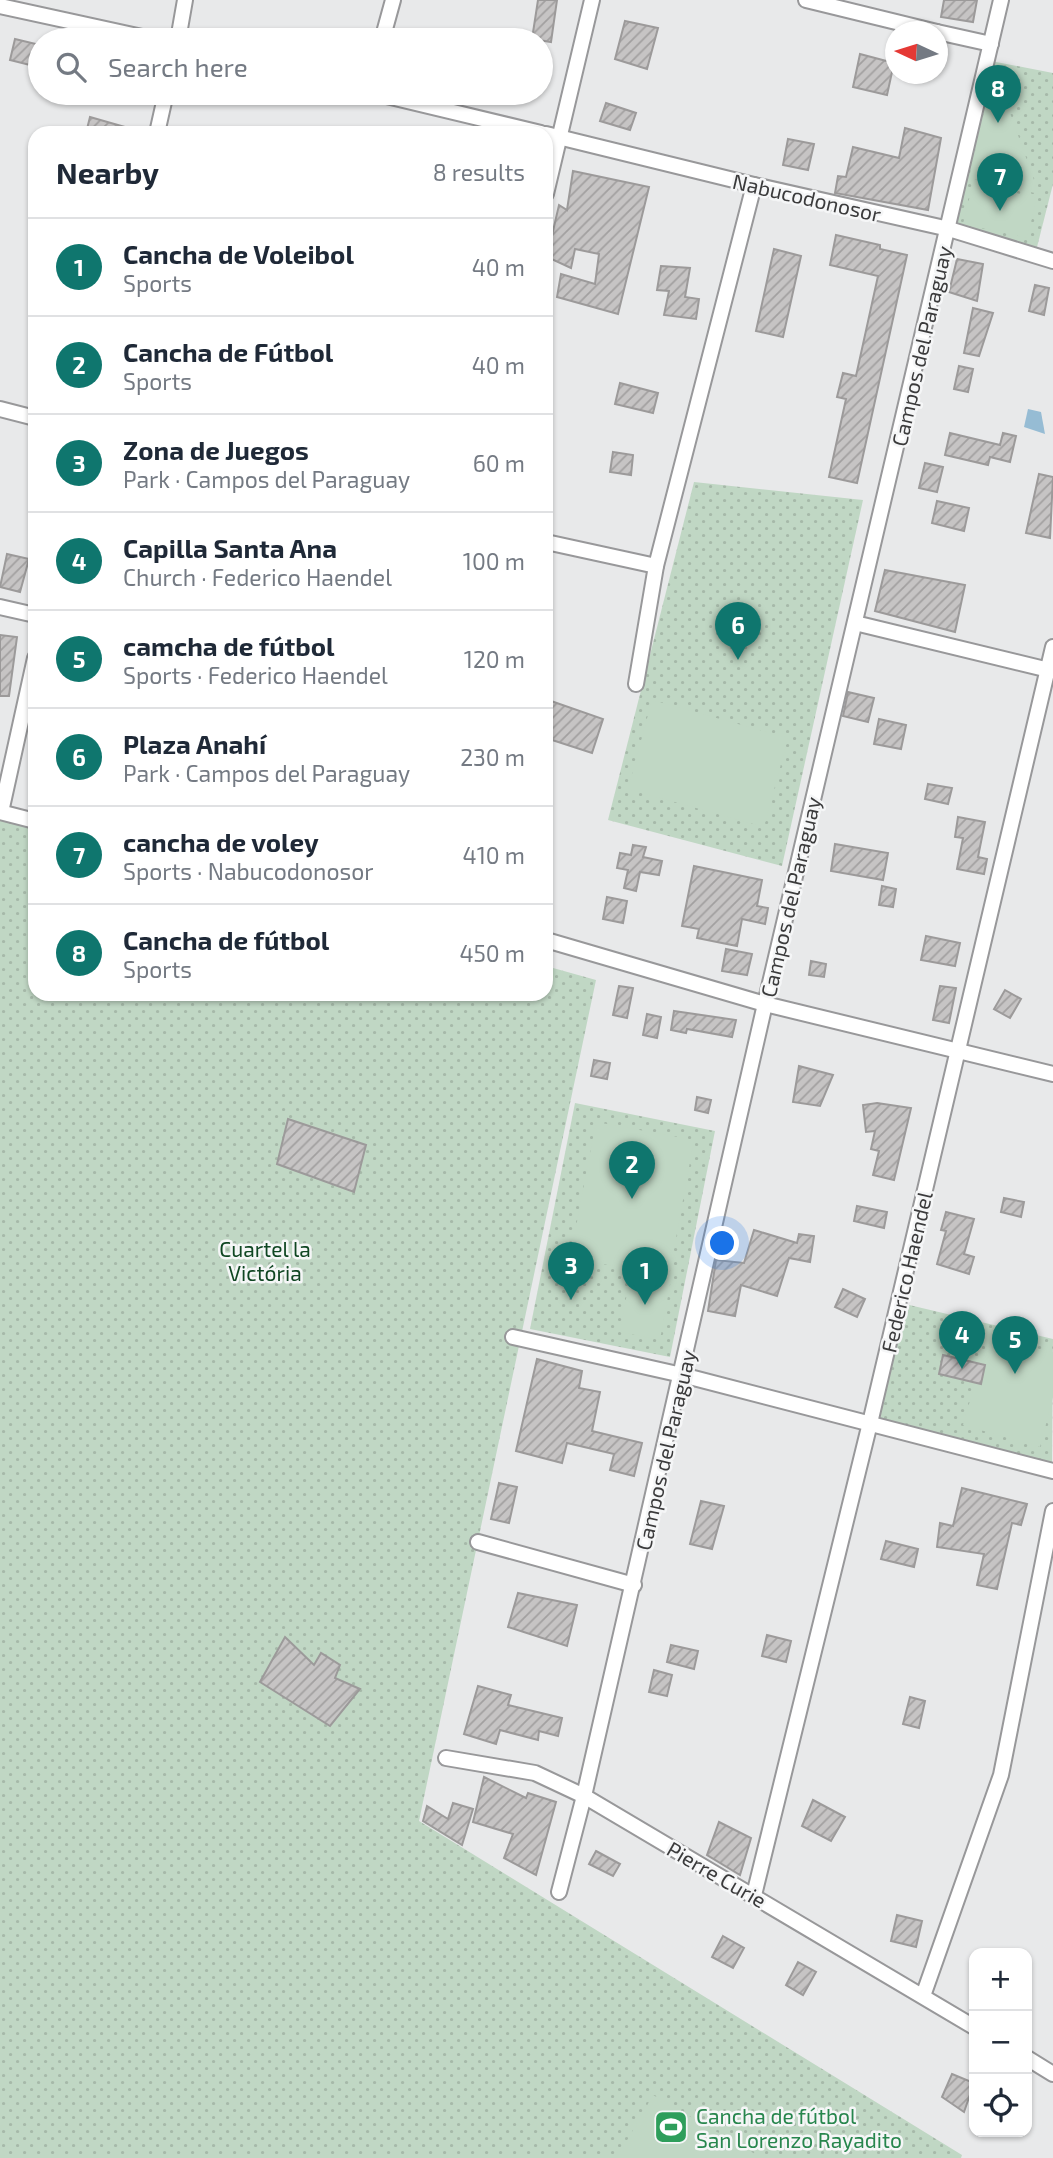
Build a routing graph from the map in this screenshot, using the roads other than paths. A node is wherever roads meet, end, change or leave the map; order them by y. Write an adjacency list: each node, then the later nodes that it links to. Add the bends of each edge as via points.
1 (185, 0): 9 (street)
2 (393, 0): 10 (street)
3 (592, 0): 17 (street)
4 (806, 0): 7 (street)
5 (1001, 0): 12 (street, Campos del Paraguay)
6 (0, 6): 8 (street)
7 (892, 21)
8 (101, 28)
9 (180, 28)
10 (385, 28)
11 (948, 34): 12 (street)
12 (991, 44): 20 (street, Campos del Paraguay)
13 (163, 105): 15 (street)
14 (424, 105): 16 (street, Nabucodonosor)
15 (159, 126)
16 (512, 126)
17 (552, 126)
18 (553, 136): 19 (street, Nabucodonosor)
19 (754, 185): 20 (street, Nabucodonosor); 25 (street)
20 (949, 229): 21 (street, Nabucodonosor); 28 (street, Campos del Paraguay)
21 (1053, 261)
22 (0, 410): 23 (street)
23 (28, 416)
24 (553, 544): 25 (street)
25 (656, 566): 31 (street)
26 (0, 607): 27 (street)
27 (28, 613)
28 (855, 623): 30 (street); 36 (street, Campos del Paraguay)
29 (1053, 647): 30 (street, Federico Haendel)
30 (1051, 671): 37 (street, Federico Haendel)
31 (636, 684)
32 (28, 690): 33 (street)
33 (1, 812): 34 (street)
34 (28, 819)
35 (553, 942): 36 (street)
36 (765, 1004): 37 (street); 40 (street, Campos del Paraguay)
37 (958, 1050): 38 (street); 41 (street, Federico Haendel)
38 (1053, 1074)
39 (513, 1337): 40 (street)
40 (682, 1375): 41 (street); 45 (street, Campos del Paraguay)
41 (870, 1423): 42 (street); 49 (street, Federico Haendel)
42 (1053, 1471)
43 (1053, 1511): 50 (street, via 1001,1775)
44 (478, 1542): 45 (street)
45 (634, 1585): 47 (street, Campos del Paraguay)
46 (446, 1758): 47 (street, Pierre Curie, via 535,1773)
47 (584, 1796): 48 (street, Campos del Paraguay); 49 (street, Pierre Curie)
48 (559, 1892)
49 (754, 1895): 50 (street, Pierre Curie)
50 (923, 1996): 51 (street, Pierre Curie)
51 (969, 2023)
52 (1032, 2061): 53 (street)
53 (1053, 2074)

